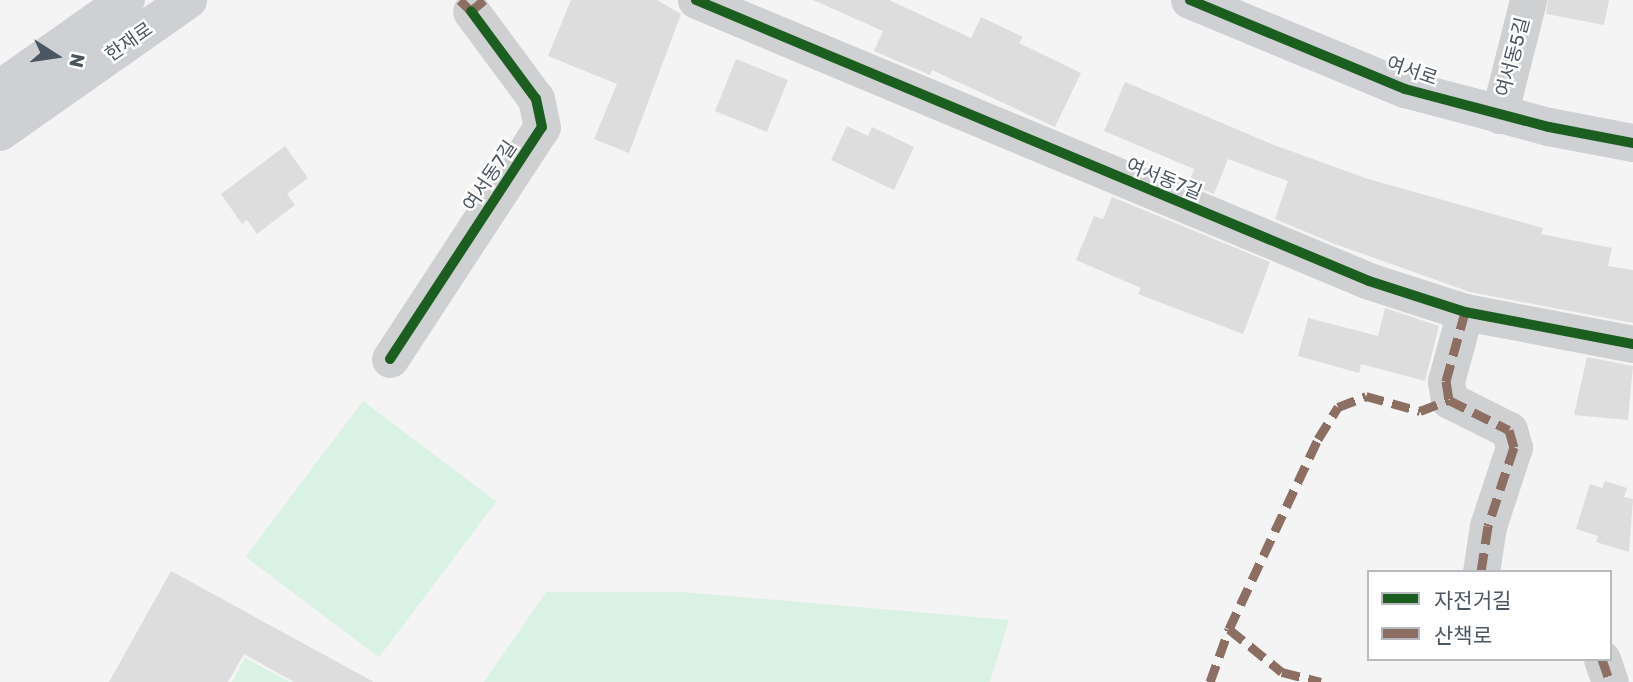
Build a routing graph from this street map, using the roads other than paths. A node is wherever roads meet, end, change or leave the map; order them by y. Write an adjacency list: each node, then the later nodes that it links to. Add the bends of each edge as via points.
1 (126, 0): 7 (street, 한재로)
2 (188, 0): 9 (street, 한재로)
3 (696, 0): 11 (street, 여서동7길, via 1206,215 1369,281)
4 (1190, 0): 8 (street, 여서로, via 1405,89)
5 (1528, 0): 8 (street, 여서동5길)
6 (472, 4): 13 (street, 여서동7길, via 541,108 541,127)
7 (0, 89)
8 (1499, 115): 10 (street, 여서로)
9 (0, 132)
10 (1633, 143)
11 (1465, 312): 12 (street, 여서동7길); 14 (street, via 1446,381 1449,400 1509,430 1514,447 1488,526)
12 (1633, 344)
13 (390, 359)
14 (1481, 570)
15 (1603, 661): 16 (street)
16 (1610, 682)

